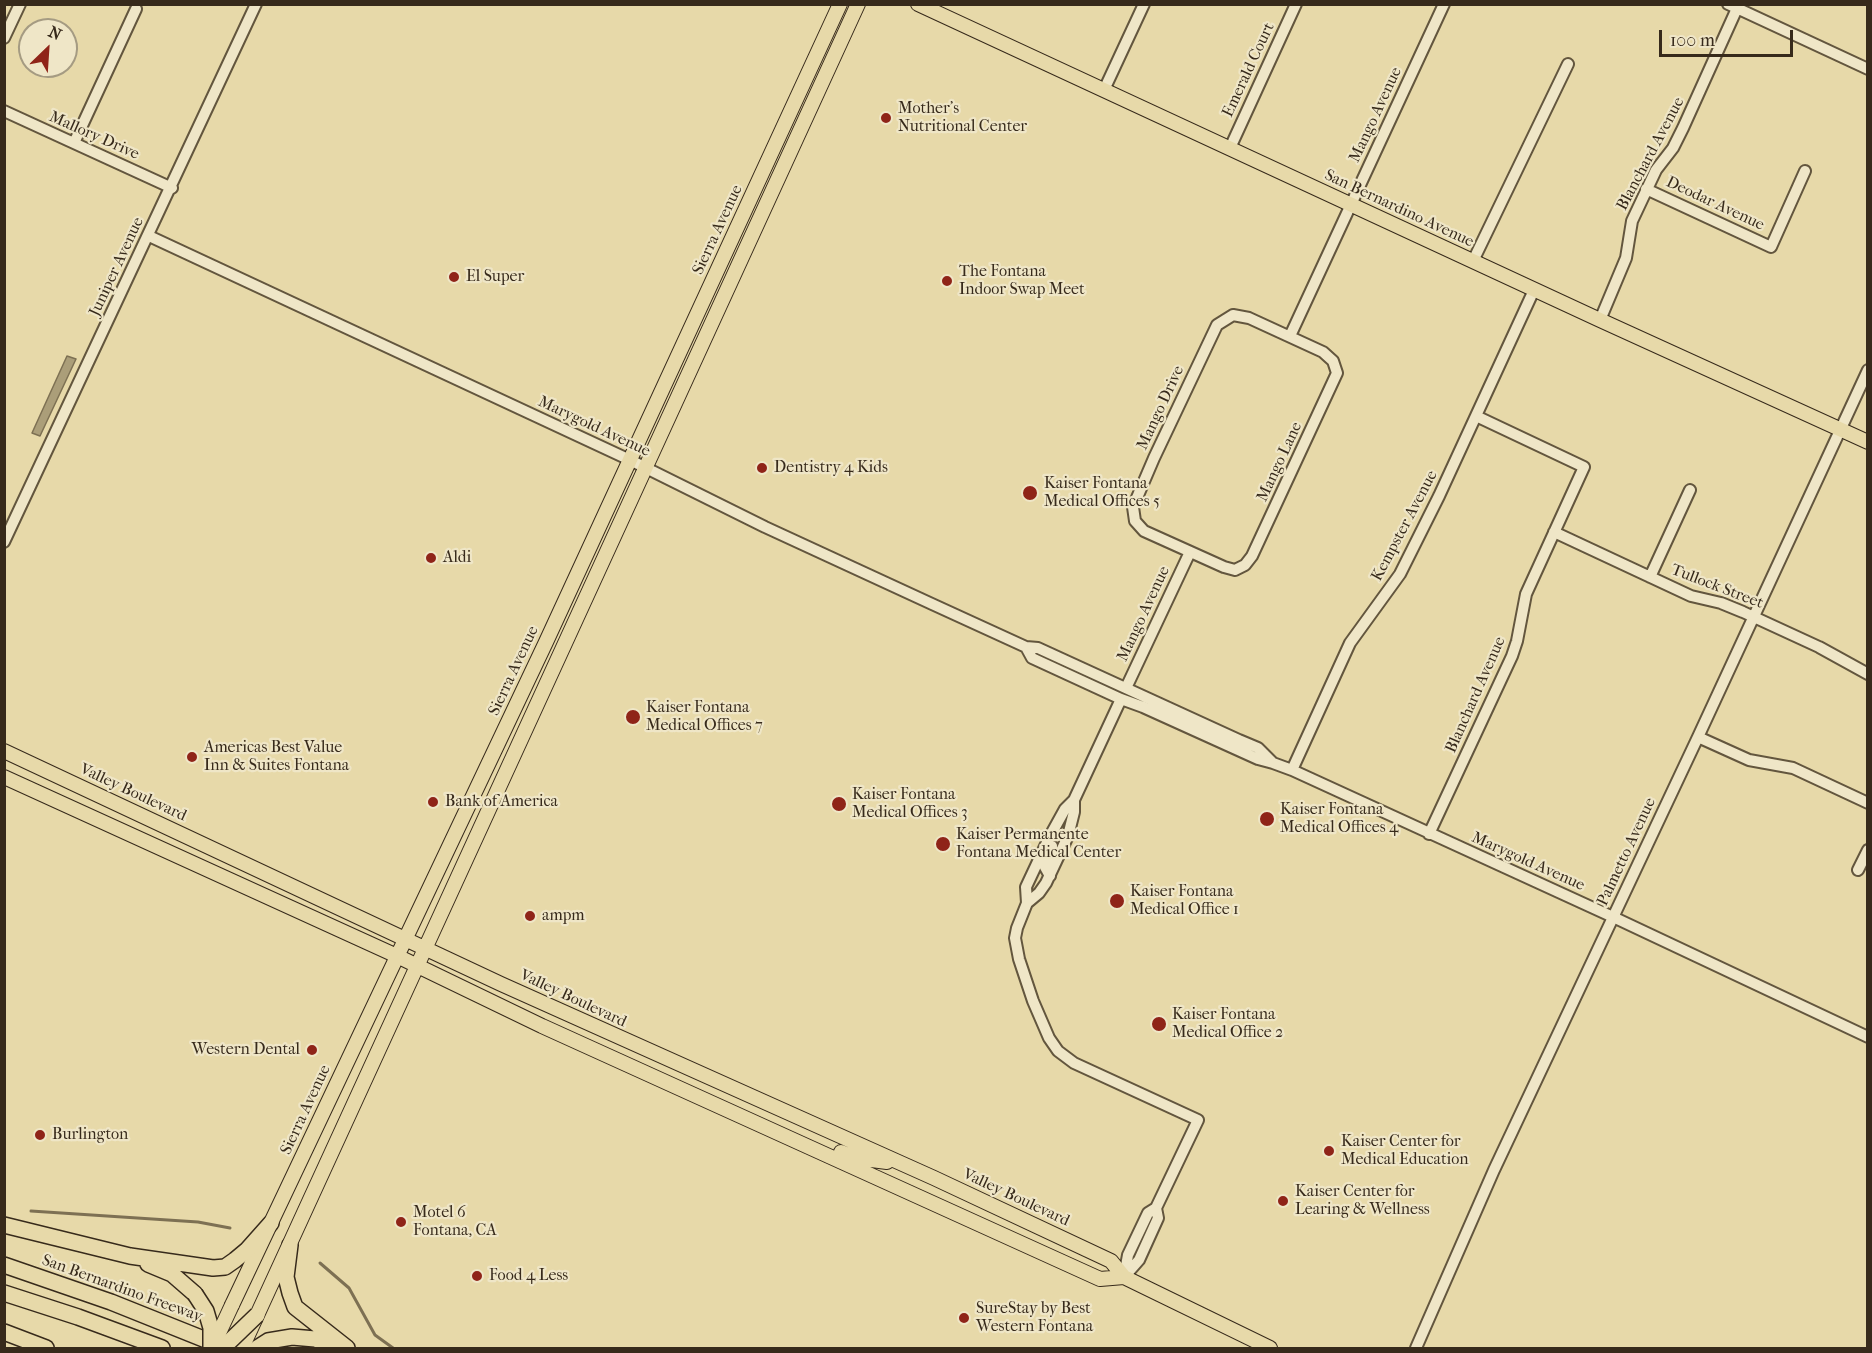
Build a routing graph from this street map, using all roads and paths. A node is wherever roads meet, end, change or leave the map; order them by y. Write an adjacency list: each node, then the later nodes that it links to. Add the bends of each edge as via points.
1 (20, 4): 11 (street)
2 (256, 4): 20 (street, Juniper Avenue)
3 (840, 4): 18 (main road, Sierra Avenue)
4 (858, 4): 24 (main road, Sierra Avenue)
5 (918, 4): 14 (main road, San Bernardino Avenue)
6 (1144, 4): 14 (street)
7 (1296, 4): 17 (street, Emerald Court)
8 (1444, 4): 22 (street, Mango Avenue)
9 (1735, 6): 13 (street); 21 (street, Blanchard Avenue, via 1683,128)
10 (136, 9): 16 (street)
11 (4, 38)
12 (1568, 64): 25 (street)
13 (1868, 69)
14 (1104, 90): 17 (main road, San Bernardino Avenue)
15 (4, 111): 16 (street, Mallory Drive)
16 (74, 144): 20 (street, Mallory Drive)
17 (1230, 148): 22 (main road, San Bernardino Avenue)
18 (768, 161): 24 (main road, via 765,187 737,249); 33 (main road, Sierra Avenue)
19 (1805, 171): 21 (street, Deodar Avenue, via 1771,246)
20 (172, 188): 23 (street, Juniper Avenue)
21 (1646, 189): 27 (street, Blanchard Avenue, via 1632,221 1620,276)
22 (1351, 205): 25 (main road, San Bernardino Avenue); 28 (street, Mango Avenue)
23 (149, 236): 33 (street, Marygold Avenue); 37 (street, Juniper Avenue)
24 (745, 255): 34 (main road, Sierra Avenue)
25 (1473, 261): 26 (main road, San Bernardino Avenue)
26 (1534, 290): 27 (main road, San Bernardino Avenue); 30 (street, Kempster Avenue)
27 (1600, 320): 31 (main road, San Bernardino Avenue)
28 (1290, 336): 38 (street, Mango Lane, via 1327,354 1335,364 1336,377 1249,561 1231,569); 38 (street, Mango Drive, via 1240,315 1228,316 1220,322 1154,458 1133,507 1135,520 1144,531)
29 (1868, 370): 31 (street, Palmetto Avenue)
30 (1476, 416): 36 (street, Blanchard Avenue, via 1584,467); 49 (street, Kempster Avenue, via 1400,574 1350,643)
31 (1840, 429): 32 (main road, San Bernardino Avenue); 40 (street, Palmetto Avenue)
32 (1868, 442)
33 (630, 460): 34 (street, Marygold Avenue); 60 (main road, Sierra Avenue)
34 (647, 468): 41 (street, Marygold Avenue); 61 (main road, Sierra Avenue)
35 (1690, 490): 39 (street)
36 (1554, 532): 39 (street, Tullock Street); 53 (street, Blanchard Avenue, via 1524,601 1512,656)
37 (4, 542)
38 (1190, 552): 43 (street, Mango Avenue)
39 (1650, 577): 40 (street, Tullock Street, via 1690,596 1721,603)
40 (1754, 617): 42 (street, Tullock Street); 45 (street, Palmetto Avenue)
41 (1026, 647): 43 (street, Marygold Avenue, via 1038,648); 44 (street, via 1097,681)
42 (1868, 674)
43 (1126, 688): 46 (street, Marygold Avenue)
44 (1121, 699): 46 (street, via 1145,702 1219,736); 48 (street, Marygold Avenue); 51 (street)
45 (1698, 737): 52 (street, via 1749,760 1793,768); 59 (street, Palmetto Avenue)
46 (1239, 740): 48 (street, Marygold Avenue, via 1258,748)
47 (4, 751): 60 (main road, Valley Boulevard)
48 (1273, 763): 49 (street, Marygold Avenue)
49 (1292, 770): 53 (street, Marygold Avenue)
50 (4, 777): 62 (main road, Valley Boulevard)
51 (1074, 801): 54 (street, via 1065,808); 57 (street, via 1068,836)
52 (1868, 803)
53 (1429, 834): 59 (street, Marygold Avenue)
54 (1049, 838): 57 (street, via 1052,847 1045,867); 58 (street, via 1026,887)
55 (1868, 850): 56 (street)
56 (1858, 870)
57 (1050, 876): 58 (street)
58 (1027, 903): 72 (street, via 1017,928 1017,948 1033,1001 1058,1051 1074,1063 1198,1120 1156,1208 1158,1218 1139,1260)
59 (1613, 917): 64 (street, Marygold Avenue); 85 (street, Palmetto Avenue, via 1494,1170)
60 (405, 939): 61 (main road, Valley Boulevard); 62 (main road, Sierra Avenue)
61 (424, 948): 63 (main road, Sierra Avenue); 66 (main road, Valley Boulevard)
62 (397, 956): 63 (main road, Valley Boulevard); 67 (main road, Sierra Avenue)
63 (418, 966): 65 (main road, Valley Boulevard); 69 (main road, Sierra Avenue)
64 (1868, 1037)
65 (826, 1155): 66 (main road, via 841,1152 856,1158); 72 (main road, Valley Boulevard, via 1100,1279)
66 (901, 1163): 72 (main road, Valley Boulevard, via 1111,1261)
67 (271, 1222): 70 (highway, via 247,1250 225,1267); 74 (main road, Sierra Avenue)
68 (4, 1225): 70 (highway)
69 (290, 1245): 75 (main road, Sierra Avenue); 83 (highway, via 286,1276 295,1307)
70 (130, 1256): 80 (highway, bridge, via 172,1274 195,1294 206,1311)
71 (4, 1265): 77 (highway, San Bernardino Freeway)
72 (1124, 1277): 84 (main road, Valley Boulevard)
73 (4, 1293): 79 (highway)
74 (232, 1305): 77 (highway, bridge); 80 (main road, Sierra Avenue, bridge)
75 (257, 1315): 77 (highway, bridge)
76 (4, 1332): 78 (highway)
77 (230, 1347)
78 (46, 1348)
79 (162, 1348)
80 (211, 1348)
81 (257, 1348): 82 (highway, via 282,1338 315,1339)
82 (339, 1348)
83 (347, 1348)
84 (1269, 1348)
85 (1416, 1348)

